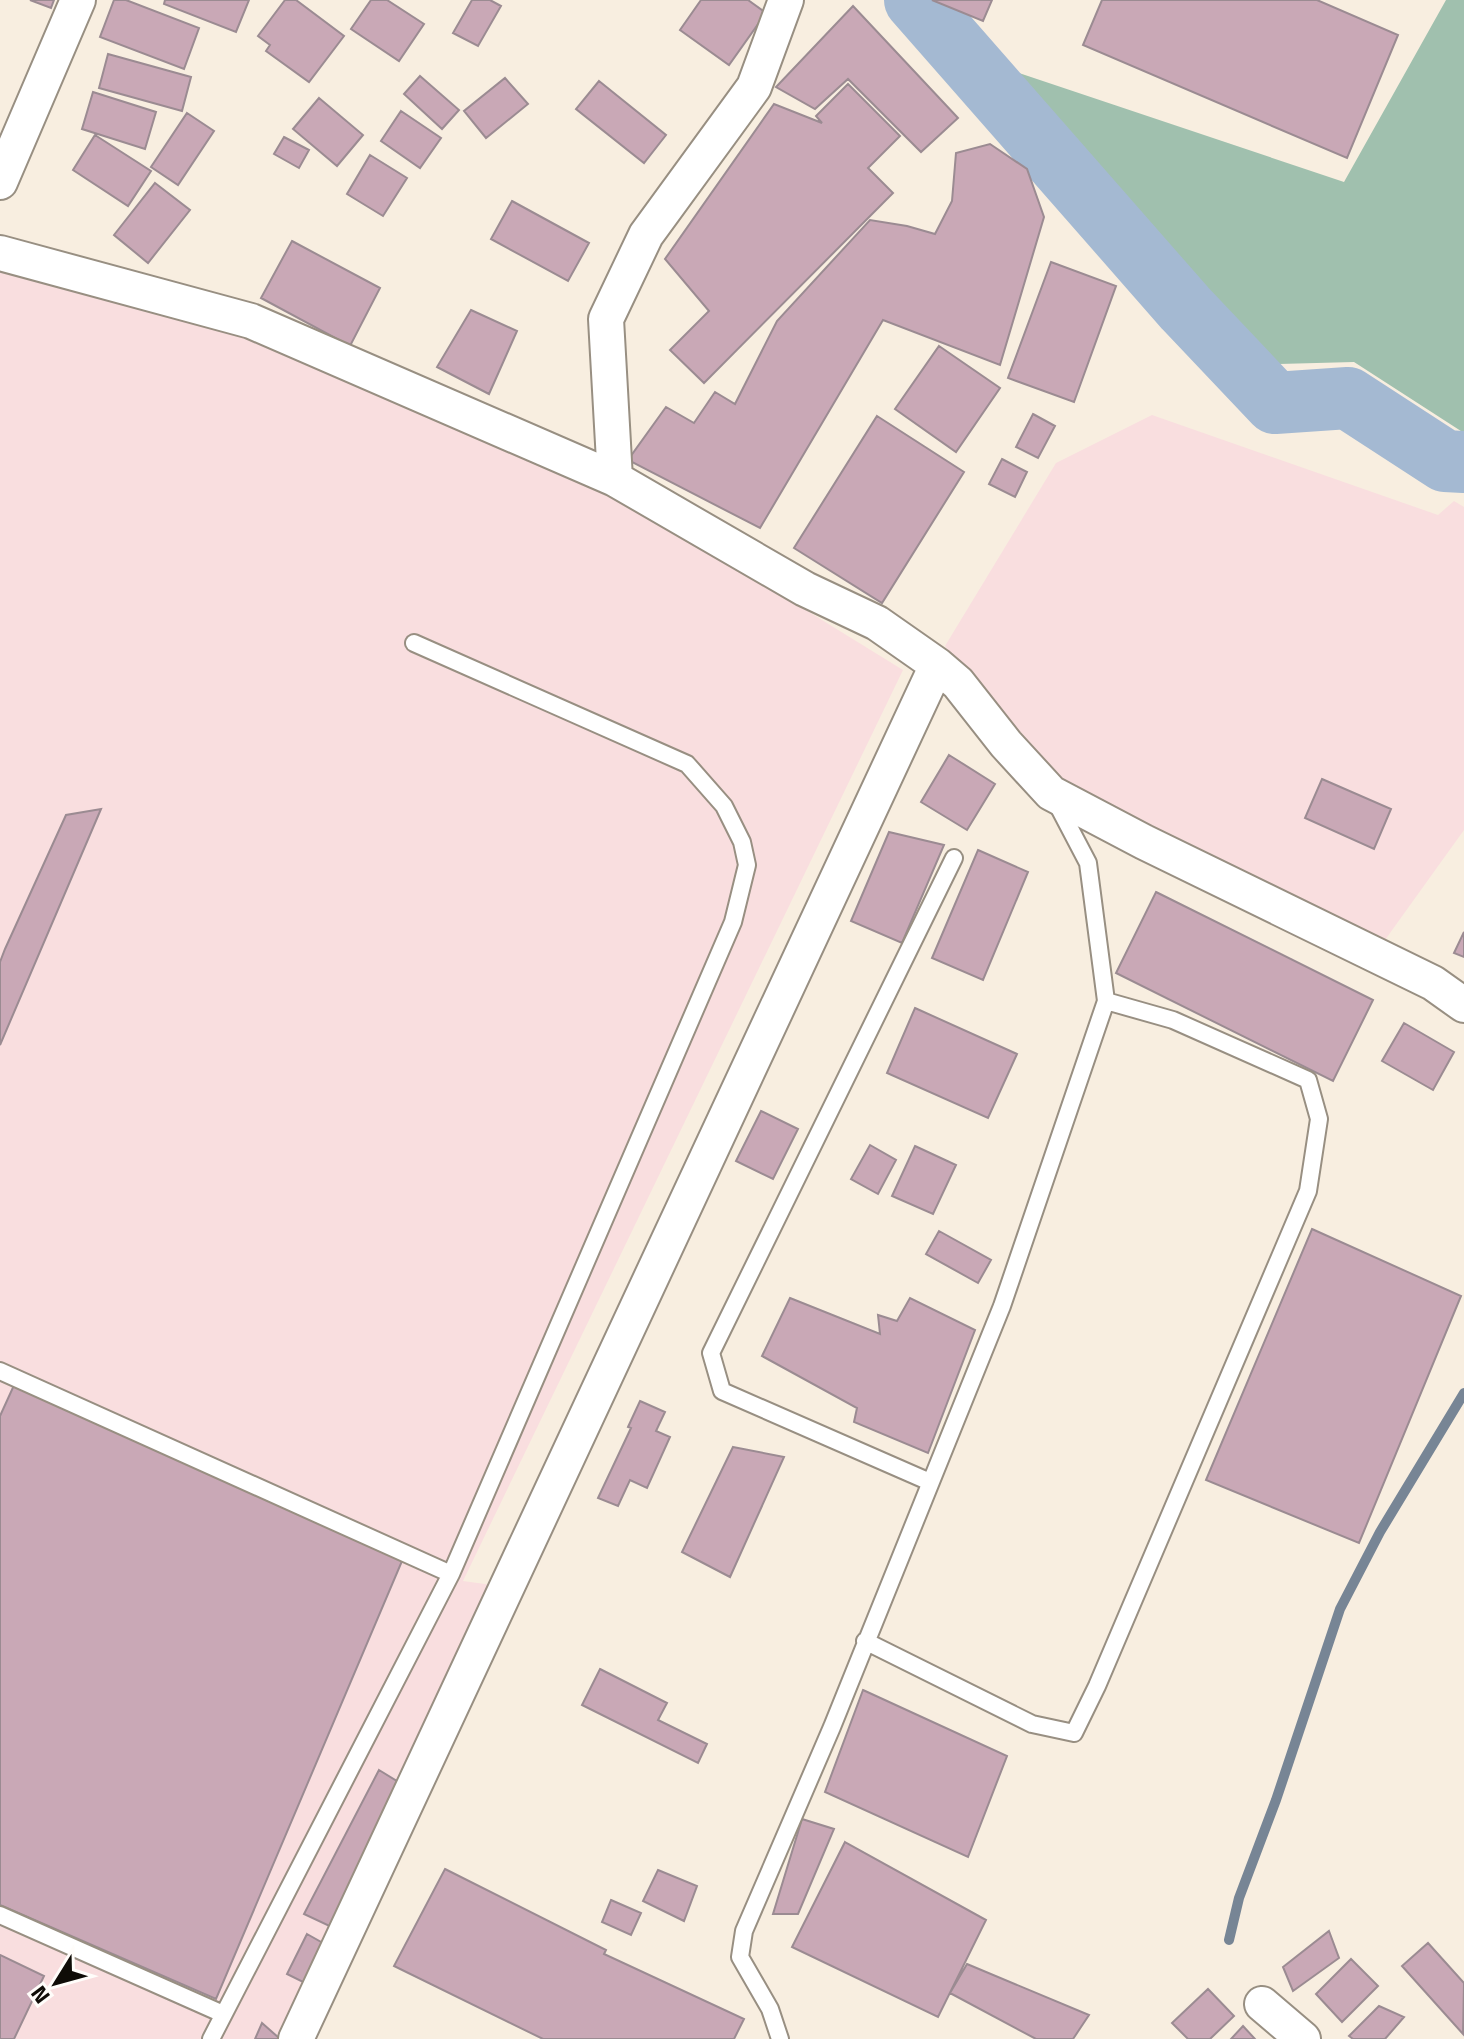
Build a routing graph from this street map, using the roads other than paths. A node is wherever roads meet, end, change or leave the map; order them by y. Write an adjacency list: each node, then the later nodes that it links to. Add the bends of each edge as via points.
1 (78, 0): 3 (street)
2 (786, 0): 5 (street, via 754,87 646,235 606,319)
3 (0, 182)
4 (0, 253): 5 (street, via 251,321)
5 (615, 479): 7 (street, via 805,589 877,623)
6 (414, 643): 14 (lane, via 687,764 724,806 747,865 733,922)
7 (937, 665): 8 (street); 20 (street)
8 (1051, 793): 10 (lane, via 1088,863); 11 (street, via 1433,983)
9 (954, 858): 13 (lane, via 711,1353 722,1391)
10 (1106, 1001): 13 (lane, via 1002,1306); 15 (lane, via 1173,1020 1308,1080 1319,1119 1308,1191 1074,1733 1032,1724)
11 (1464, 1005)
12 (0, 1371): 14 (lane)
13 (930, 1482): 15 (lane)
14 (451, 1574): 18 (lane)
15 (865, 1641): 21 (lane, via 744,1931 740,1957 770,2009)
16 (0, 1915): 18 (lane)
17 (1262, 2004): 22 (street)
18 (223, 2014): 19 (lane)
19 (211, 2039)
20 (296, 2039)
21 (780, 2039)
22 (1303, 2039)

